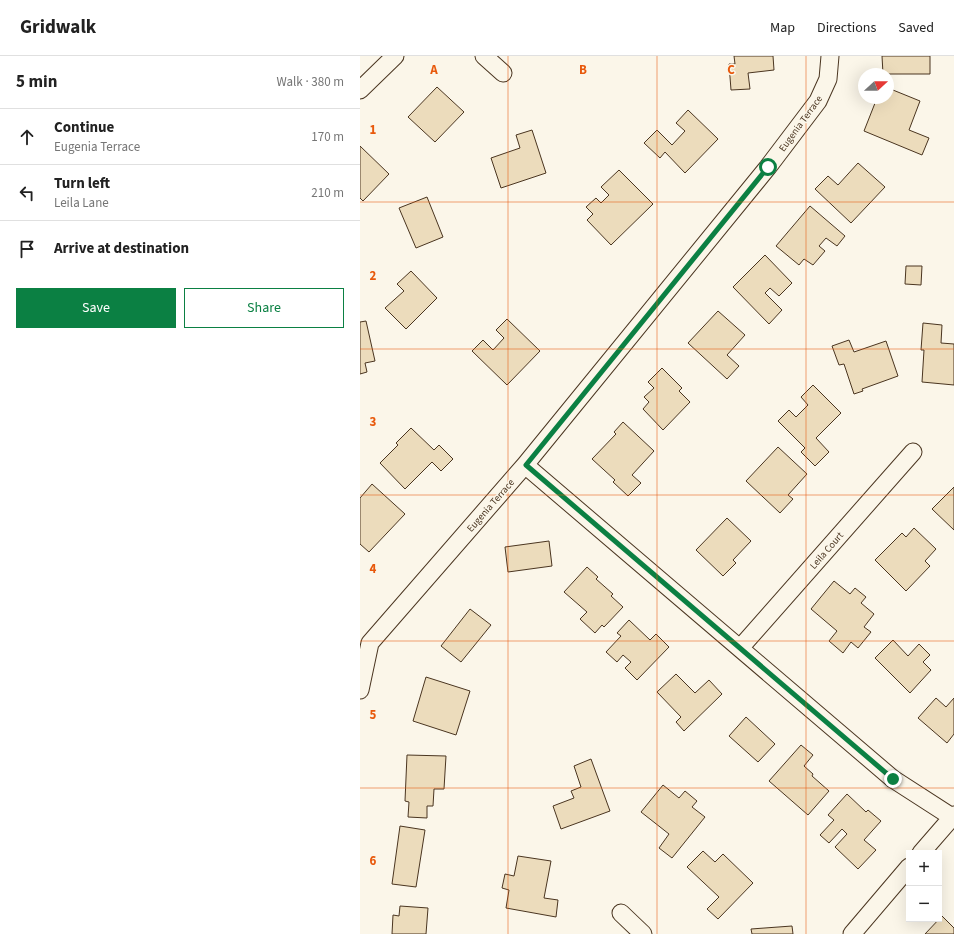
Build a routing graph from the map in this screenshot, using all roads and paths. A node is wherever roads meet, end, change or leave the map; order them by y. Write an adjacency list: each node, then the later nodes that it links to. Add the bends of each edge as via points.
1 (395, 56): 5 (street)
2 (484, 56): 4 (street)
3 (830, 56): 7 (street, Eugenia Terrace, via 828,79 818,101 768,167)
4 (503, 72)
5 (360, 90)
6 (913, 452): 8 (street, Leila Court)
7 (526, 465): 8 (street); 9 (street, Eugenia Terrace, via 370,643)
8 (740, 648): 10 (street, via 893,779)
9 (360, 690)
10 (953, 816): 11 (street)
11 (924, 850)
12 (906, 871): 15 (street)
13 (621, 914): 14 (street)
14 (643, 934)
15 (852, 934)

